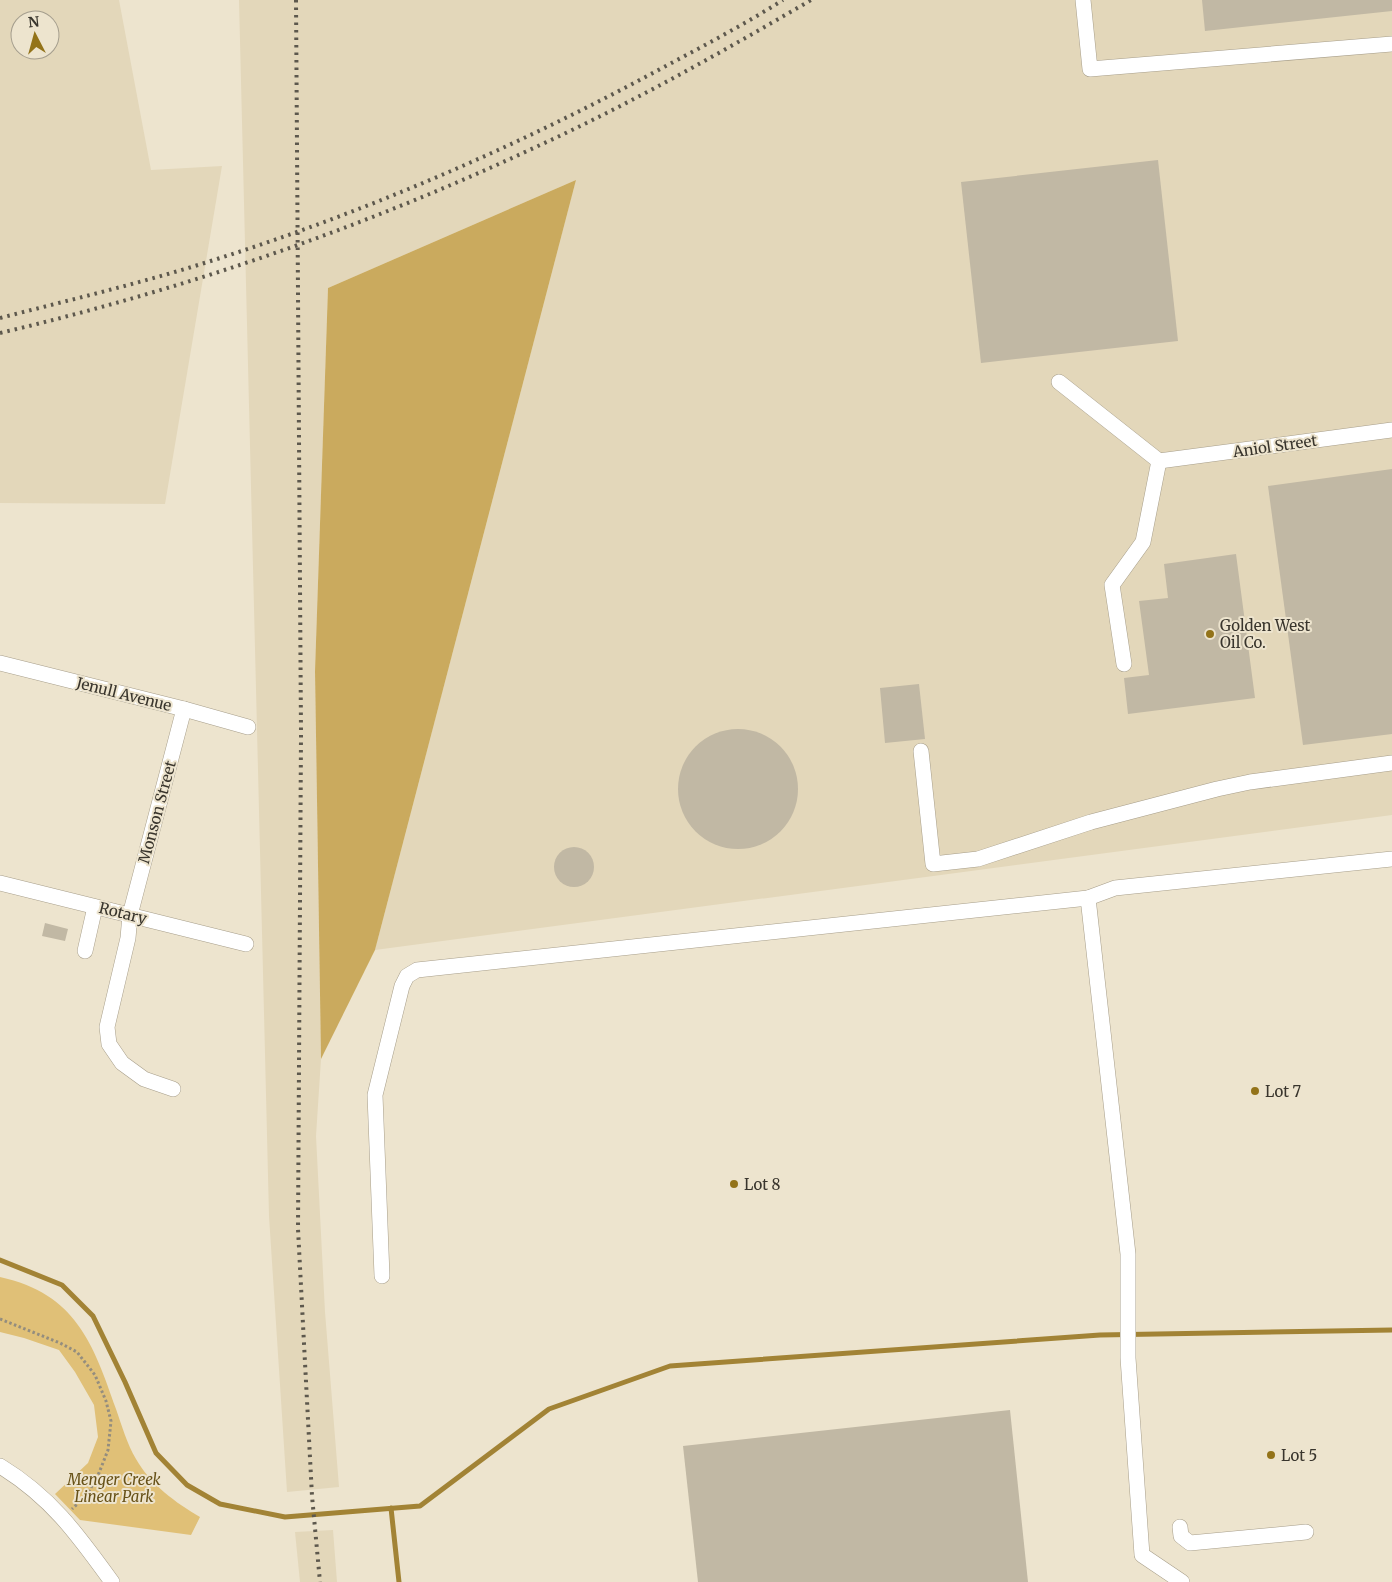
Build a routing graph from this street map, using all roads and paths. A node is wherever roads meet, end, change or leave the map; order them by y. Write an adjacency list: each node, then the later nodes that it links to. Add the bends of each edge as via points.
1 (1082, 0): 2 (street, via 1090,70)
2 (1392, 44)
3 (1059, 382): 5 (street)
4 (1392, 430): 5 (street, Aniol Street)
5 (1159, 461): 7 (street, via 1143,542 1112,585)
6 (0, 663): 8 (street, Jenull Avenue)
7 (1124, 664)
8 (184, 709): 9 (street, Jenull Avenue); 16 (street, Monson Street)
9 (248, 727)
10 (921, 751): 11 (street, via 933,864 978,859 1092,822 1217,789)
11 (1392, 763)
12 (1392, 859): 14 (street, via 1115,888)
13 (0, 883): 15 (street, Rotary)
14 (1088, 898): 20 (street, via 417,970 402,986 375,1095); 27 (street, via 1128,1254 1128,1358 1142,1555)
15 (95, 907): 16 (street, Rotary); 18 (street)
16 (130, 915): 17 (street, Rotary); 19 (street, Monson Street, via 128,938 107,1027 109,1044 122,1062 144,1079)
17 (246, 944)
18 (85, 950)
19 (173, 1089)
20 (382, 1276)
21 (0, 1319): 23 (path, via 77,1352 95,1375 106,1400 111,1421 108,1450 87,1495)
22 (0, 1466): 26 (street, via 59,1512)
23 (70, 1511)
24 (1180, 1527): 25 (street, via 1181,1536 1190,1543)
25 (1306, 1532)
26 (112, 1582)
27 (1182, 1582)

